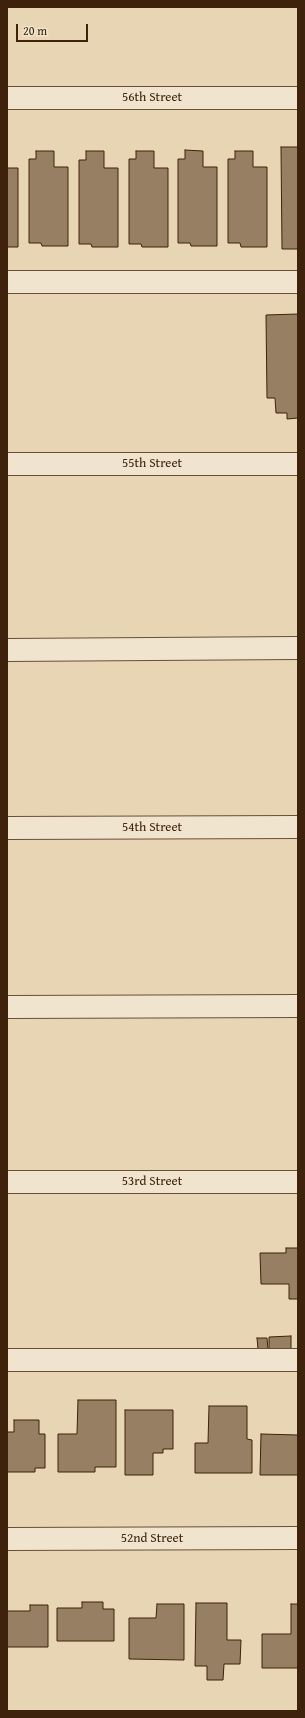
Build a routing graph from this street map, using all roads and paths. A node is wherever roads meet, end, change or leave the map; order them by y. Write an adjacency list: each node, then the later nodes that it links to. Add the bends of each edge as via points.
1 (7, 98): 2 (street, 56th Street)
2 (298, 98)
3 (7, 282): 4 (street)
4 (298, 282)
5 (7, 464): 6 (street, 55th Street)
6 (298, 464)
7 (298, 648): 8 (street)
8 (7, 650)
9 (298, 827): 10 (street, 54th Street)
10 (7, 828)
11 (298, 1006): 12 (street)
12 (7, 1007)
13 (7, 1182): 14 (street, 53rd Street)
14 (298, 1182)
15 (7, 1360): 16 (street)
16 (298, 1360)
17 (298, 1538): 18 (street, 52nd Street)
18 (7, 1539)

